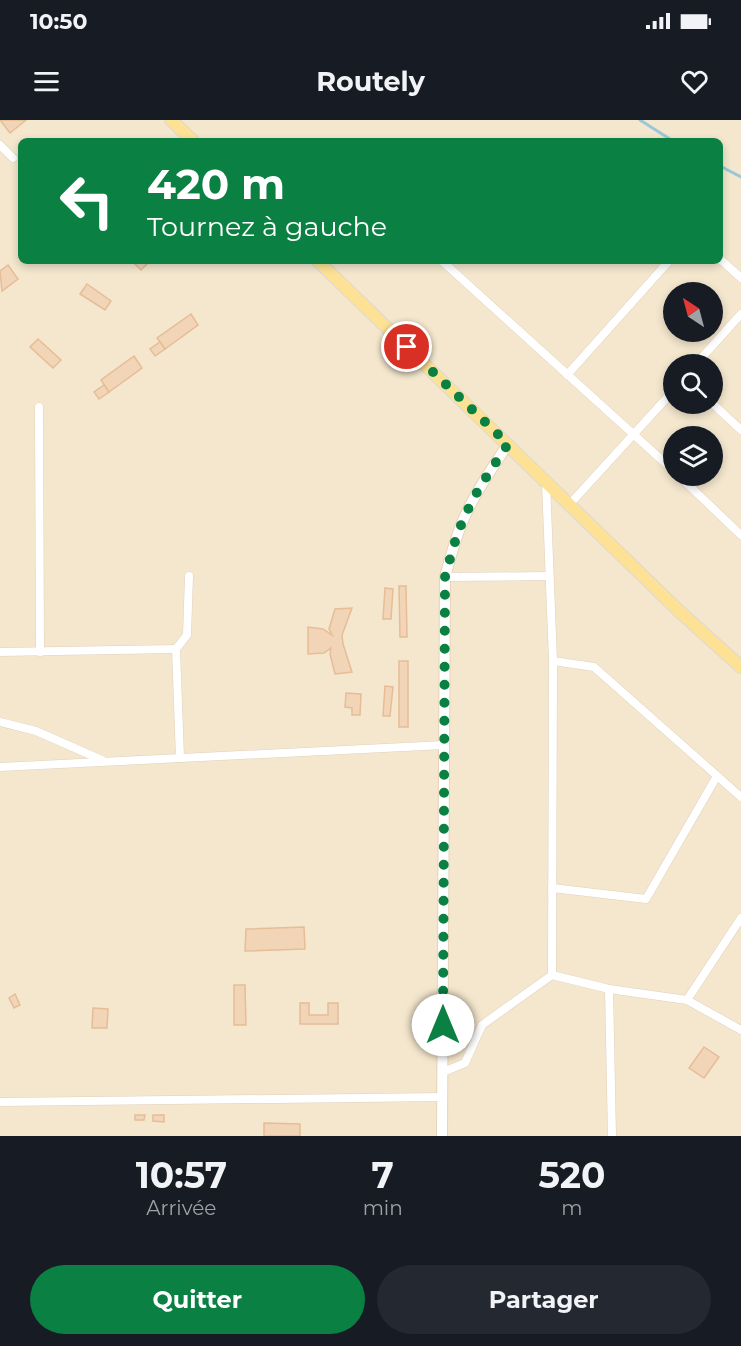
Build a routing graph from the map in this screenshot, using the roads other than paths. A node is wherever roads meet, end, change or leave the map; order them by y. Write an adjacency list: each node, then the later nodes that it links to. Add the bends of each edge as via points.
1 (171, 120): 2 (main road)
2 (190, 138)
3 (0, 146): 4 (street)
4 (13, 158)
5 (723, 263): 9 (street)
6 (321, 264): 18 (main road)
7 (445, 264): 12 (street)
8 (666, 264): 12 (street)
9 (741, 278)
10 (741, 314): 11 (street)
11 (705, 354)
12 (567, 375): 17 (street)
13 (663, 402): 17 (street)
14 (39, 407): 29 (street)
15 (723, 413): 16 (street)
16 (741, 430)
17 (634, 434): 19 (street); 22 (street)
18 (508, 444): 20 (main road); 26 (street, via 465,514)
19 (663, 461)
20 (546, 481): 22 (main road); 25 (street)
21 (690, 486): 23 (street)
22 (569, 505): 31 (main road)
23 (741, 535)
24 (189, 576): 27 (street, via 187,635)
25 (549, 576): 26 (street); 30 (street)
26 (445, 577): 33 (street)
27 (176, 649): 29 (street); 34 (street)
28 (0, 652): 29 (street)
29 (40, 652)
30 (553, 661): 37 (street, via 594,667); 39 (street)
31 (741, 667)
32 (0, 723): 35 (street, via 36,731)
33 (444, 745): 34 (street); 45 (street)
34 (180, 758): 35 (street)
35 (105, 761): 36 (street)
36 (0, 767)
37 (717, 776): 38 (street); 39 (street, via 646,899)
38 (741, 797)
39 (552, 888): 41 (street)
40 (741, 918): 43 (street)
41 (552, 975): 42 (street); 45 (street, via 482,1025 465,1064)
42 (609, 989): 43 (street); 49 (street)
43 (687, 1000): 44 (street)
44 (741, 1030)
45 (443, 1072): 46 (street)
46 (443, 1097): 47 (street); 48 (street)
47 (0, 1102)
48 (442, 1136)
49 (612, 1136)

